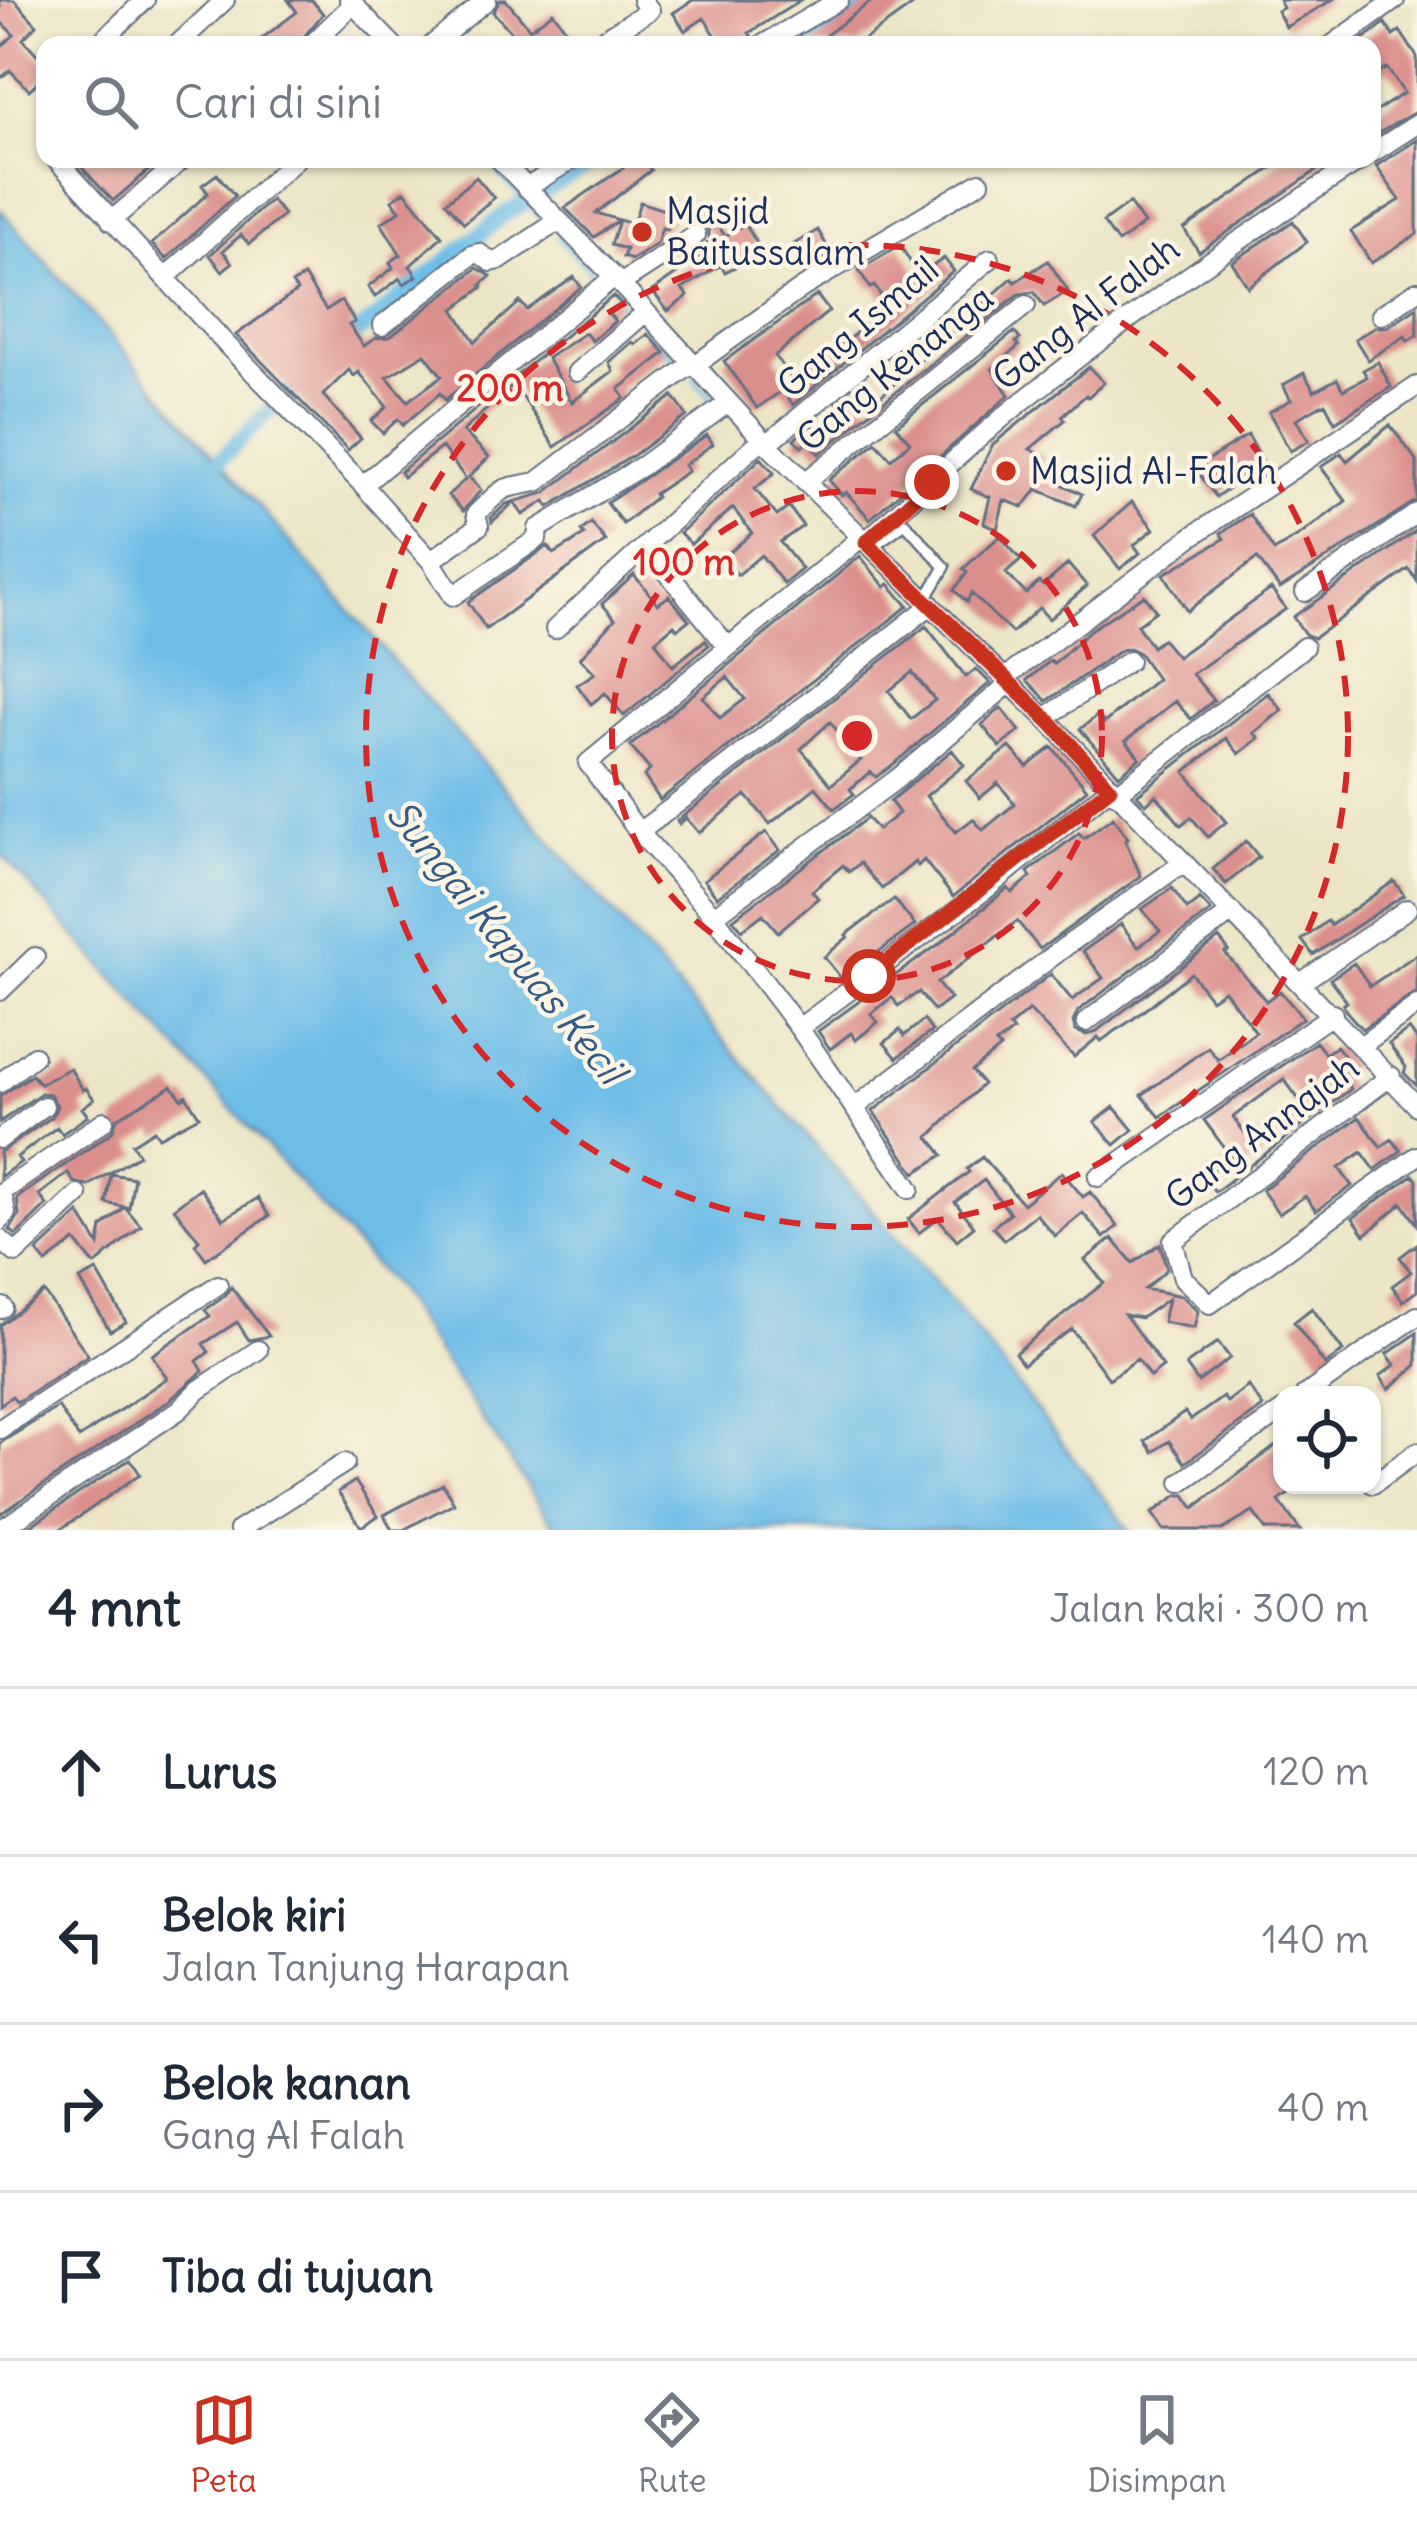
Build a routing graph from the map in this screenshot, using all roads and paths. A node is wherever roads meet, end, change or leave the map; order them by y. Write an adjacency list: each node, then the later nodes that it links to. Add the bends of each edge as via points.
1 (145, 0): 8 (street)
2 (226, 0): 9 (street)
3 (487, 0): 12 (street)
4 (642, 0): 13 (street, via 650,10)
5 (838, 0): 14 (street)
6 (1395, 0): 15 (street)
7 (351, 2): 10 (street); 11 (street)
8 (107, 36)
9 (187, 36)
10 (319, 36)
11 (384, 36)
12 (443, 36)
13 (608, 36)
14 (777, 36)
15 (1345, 36)
16 (1417, 124): 17 (street)
17 (1381, 147)
18 (64, 168): 26 (street)
19 (172, 168): 26 (street)
20 (286, 168): 30 (street)
21 (507, 168): 25 (street)
22 (559, 168): 25 (street)
23 (1349, 168): 45 (street, Gang Al Falah, via 1235,240 1020,403)
24 (980, 182): 37 (street, via 802,288)
25 (527, 189): 27 (street)
26 (111, 220): 30 (street)
27 (558, 220): 31 (street); 36 (street, via 500,260 472,254)
28 (696, 235): 31 (street)
29 (990, 259): 41 (street, Gang Ismail)
30 (166, 276): 43 (street)
31 (617, 280): 34 (street); 43 (street)
32 (1417, 291): 35 (street)
33 (1026, 305): 42 (street, Gang Kenanga)
34 (646, 311): 37 (street); 38 (street)
35 (1381, 314)
36 (382, 326)
37 (694, 364): 40 (street); 47 (street, via 536,482 502,489 476,514 479,526)
38 (577, 372)
39 (1417, 386): 54 (street, via 1191,537)
40 (728, 403): 41 (street); 47 (street, via 538,529 537,539 453,596)
41 (765, 442): 42 (street); 46 (street, Gang Ismail)
42 (805, 482): 45 (street)
43 (363, 484): 47 (street)
44 (1417, 513): 48 (street)
45 (866, 542): 49 (street); 49 (lane, via 905,523 945,567); 51 (street, Gang Al Falah)
46 (646, 546): 50 (street, Gang Ismail); 51 (street)
47 (431, 561)
48 (1305, 592)
49 (928, 602): 54 (street); 57 (street)
50 (555, 629)
51 (728, 647): 57 (street, Gang Al Falah, via 588,763)
52 (1304, 647): 56 (street)
53 (1129, 661): 55 (street)
54 (1007, 680): 55 (street); 61 (street, via 913,766)
55 (1045, 718): 56 (street)
56 (1113, 791): 58 (street); 68 (street)
57 (639, 832): 61 (street)
58 (1183, 863): 60 (street); 75 (street)
59 (1407, 909): 63 (street)
60 (1232, 912): 63 (street); 67 (street)
61 (714, 916): 68 (street)
62 (35, 957): 64 (street)
63 (1302, 982): 66 (street)
64 (0, 991)
65 (1417, 1005): 69 (street)
66 (1333, 1014): 69 (street); 79 (street)
67 (1086, 1022)
68 (799, 1028): 75 (street)
69 (1362, 1045): 71 (street)
70 (34, 1056): 72 (street)
71 (1390, 1076): 74 (street); 78 (street, Gang Annajah, via 1173,1241 1184,1278 1210,1304)
72 (0, 1083)
73 (44, 1106): 77 (street)
74 (1417, 1106)
75 (854, 1108): 80 (street)
76 (104, 1121): 82 (street, via 2,1192)
77 (0, 1138)
78 (1417, 1156)
79 (1098, 1177)
80 (910, 1189)
81 (78, 1195): 83 (street, via 16,1253)
82 (0, 1221)
83 (0, 1239)
84 (218, 1285): 89 (street)
85 (1417, 1316): 87 (street)
86 (258, 1350): 94 (street)
87 (1319, 1386)
88 (1273, 1417): 93 (street)
89 (0, 1429)
90 (1417, 1453): 92 (street)
91 (345, 1463): 95 (street)
92 (1381, 1478)
93 (1181, 1482)
94 (0, 1529)
95 (239, 1530)

